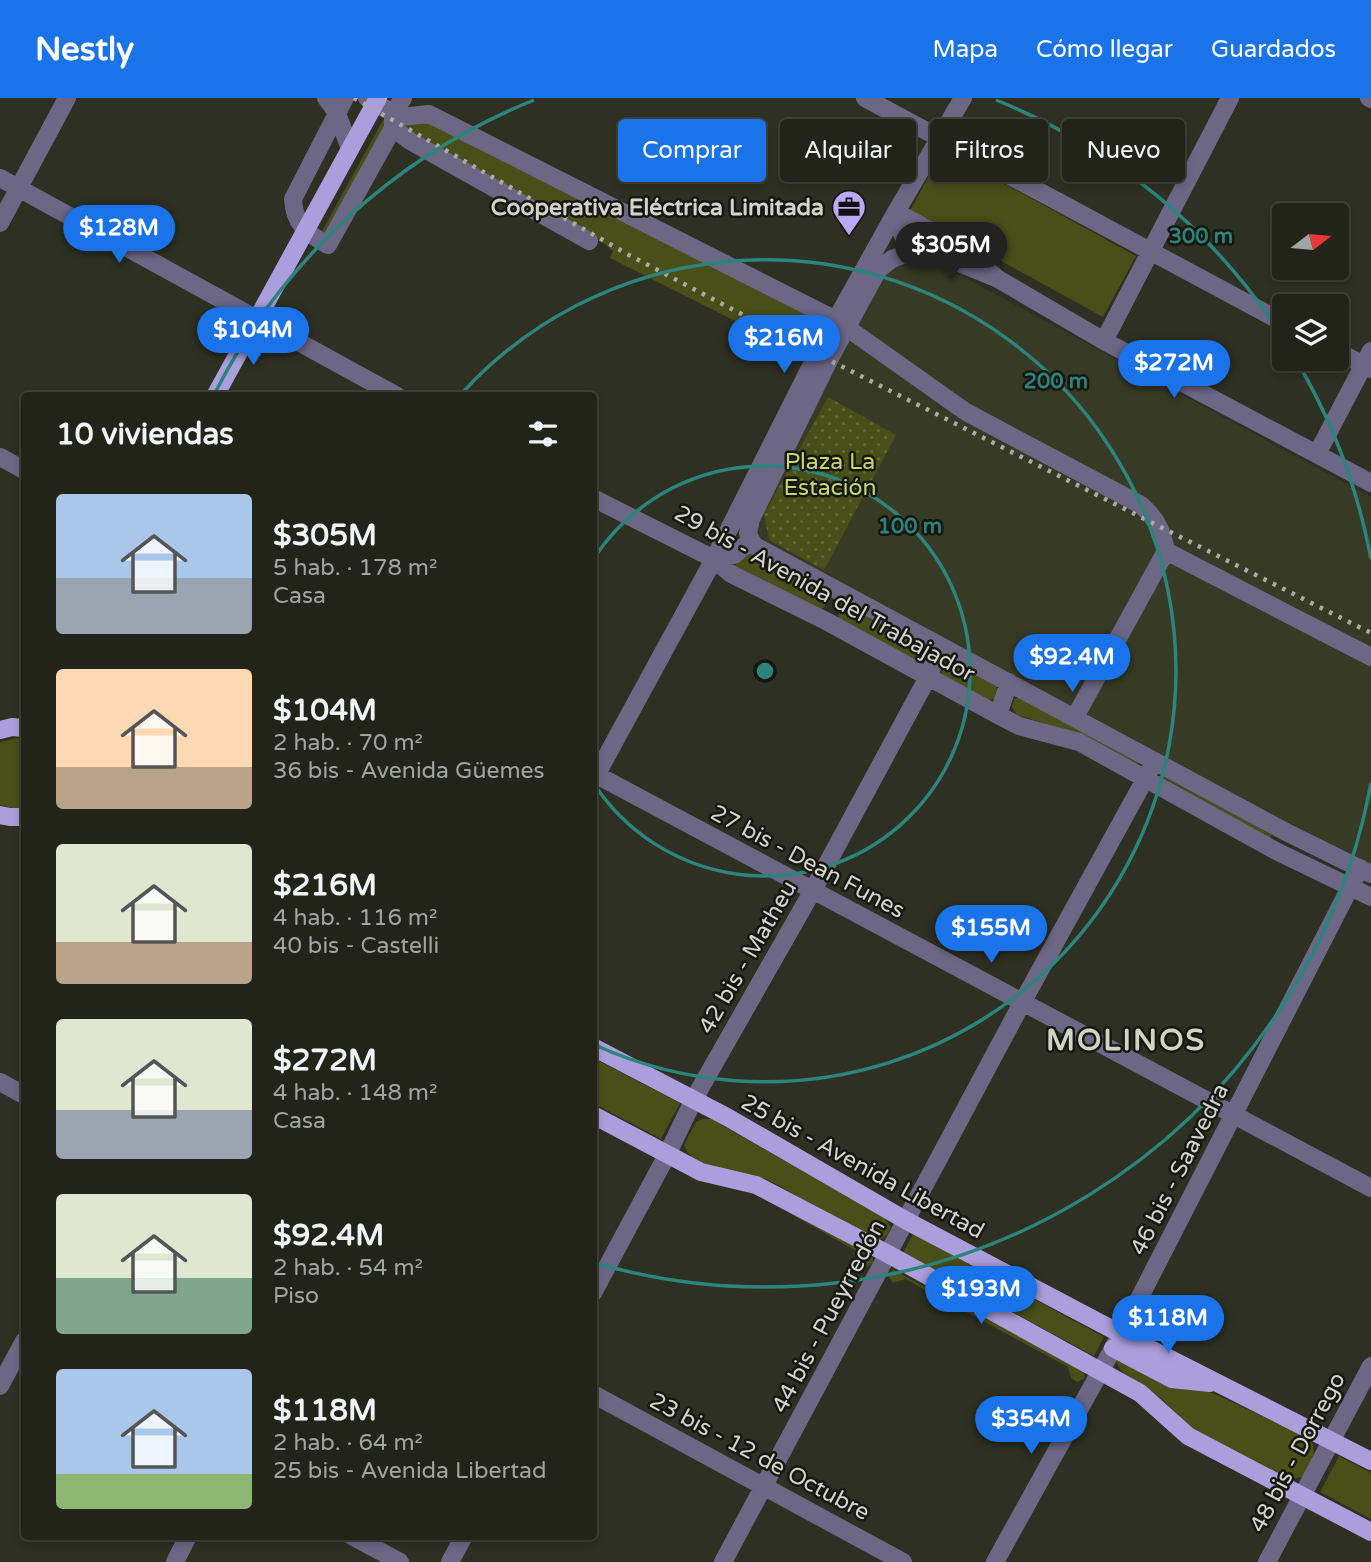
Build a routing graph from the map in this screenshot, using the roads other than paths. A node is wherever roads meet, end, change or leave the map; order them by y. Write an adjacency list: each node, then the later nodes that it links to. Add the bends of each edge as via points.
1 (67, 98): 16 (street)
2 (403, 98): 10 (street)
3 (865, 98): 11 (street)
4 (963, 98): 9 (street)
5 (1230, 98): 21 (street)
6 (372, 100): 7 (street); 10 (street); 12 (main road)
7 (336, 101): 12 (street); 19 (street, via 293,199 293,209)
8 (426, 106): 10 (street); 26 (street)
9 (951, 119)
10 (393, 121): 19 (street, via 328,245); 20 (street, via 410,141)
11 (930, 132)
12 (350, 149): 19 (main road)
13 (930, 156): 17 (street)
14 (0, 178): 16 (street)
15 (1022, 182): 21 (street)
16 (19, 188): 18 (street); 25 (street)
17 (896, 212): 22 (street); 23 (street, via 958,246); 26 (street)
18 (0, 223)
19 (306, 233): 25 (main road)
20 (589, 241)
21 (1152, 252): 24 (street); 27 (street)
22 (908, 253): 23 (street, via 940,255); 26 (street, via 878,270)
23 (998, 279): 27 (street)
24 (1272, 317)
25 (257, 319): 30 (main road); 31 (street)
26 (842, 323): 32 (street); 39 (street, via 966,412 1141,505 1162,528)
27 (1104, 341): 33 (street)
28 (1349, 355): 29 (street)
29 (1369, 362): 33 (street)
30 (217, 392)
31 (390, 392)
32 (799, 405): 38 (street, via 751,519); 40 (street)
33 (1317, 454): 36 (street)
34 (0, 457): 35 (street)
35 (21, 468)
36 (1371, 483)
37 (597, 500): 40 (street, 29 bis - Avenida del Trabajador)
38 (751, 540): 40 (street, via 734,555); 41 (street, 29 bis - Avenida del Trabajador)
39 (1166, 551): 44 (street); 48 (street)
40 (714, 559): 42 (street, 29 bis - Avenida del Trabajador, via 731,574); 50 (street)
41 (837, 590): 42 (street); 43 (street, 29 bis - Avenida del Trabajador)
42 (826, 621): 45 (street, 29 bis - Avenida del Trabajador)
43 (941, 646): 45 (street, 42 bis - Matheu); 46 (street, 29 bis - Avenida del Trabajador)
44 (1371, 657)
45 (928, 677): 47 (street, 29 bis - Avenida del Trabajador); 61 (street, 42 bis - Matheu)
46 (1009, 681): 47 (street); 48 (street, 29 bis - Avenida del Trabajador)
47 (998, 715): 52 (street, 29 bis - Avenida del Trabajador, via 1019,726 1079,743)
48 (1075, 717): 49 (street, 29 bis - Avenida del Trabajador)
49 (1155, 761): 52 (street, 44 bis - Pueyrredón); 57 (street, 29 bis - Avenida del Trabajador)
50 (597, 771)
51 (597, 778): 61 (street, 27 bis - Dean Funes)
52 (1144, 778): 58 (street, 29 bis - Avenida del Trabajador); 63 (street, 44 bis - Pueyrredón)
53 (0, 815): 54 (main road)
54 (21, 817)
55 (21, 817): 56 (main road)
56 (0, 827)
57 (1286, 832): 58 (street); 59 (street, 29 bis - Avenida del Trabajador)
58 (1276, 851): 60 (street, 29 bis - Avenida del Trabajador)
59 (1365, 871): 60 (street, 46 bis - Saavedra)
60 (1352, 887): 62 (street, 29 bis - Avenida del Trabajador); 68 (street, 46 bis - Saavedra)
61 (813, 890): 63 (street, 27 bis - Dean Funes); 67 (street, 42 bis - Matheu)
62 (1371, 897)
63 (1022, 1003): 68 (street, 27 bis - Dean Funes); 72 (street, 44 bis - Pueyrredón)
64 (597, 1049): 67 (main road, 25 bis - Avenida Libertad)
65 (0, 1082): 66 (street)
66 (21, 1093)
67 (694, 1099): 70 (street, 42 bis - Matheu); 72 (main road, 25 bis - Avenida Libertad)
68 (1233, 1115): 71 (street, 27 bis - Dean Funes); 75 (street, 46 bis - Saavedra)
69 (597, 1117): 70 (main road)
70 (667, 1155): 73 (main road, via 701,1172 756,1185); 74 (street, 42 bis - Matheu)
71 (1371, 1188)
72 (907, 1221): 73 (street, 44 bis - Pueyrredón); 75 (main road, 25 bis - Avenida Libertad)
73 (888, 1254): 78 (main road); 83 (street, 44 bis - Pueyrredón)
74 (597, 1286)
75 (1117, 1341): 78 (street, 46 bis - Saavedra); 81 (main road, 25 bis - Avenida Libertad)
76 (13, 1356): 79 (street)
77 (1371, 1366): 81 (street, 48 bis - Dorrego)
78 (1102, 1370): 84 (main road, via 1140,1393 1188,1436); 94 (street, 46 bis - Saavedra)
79 (0, 1386)
80 (597, 1396): 83 (street, 23 bis - 12 de Octubre)
81 (1331, 1439): 82 (main road, 25 bis - Avenida Libertad); 84 (street, 48 bis - Dorrego)
82 (1371, 1461)
83 (764, 1486): 92 (street, 44 bis - Pueyrredón); 93 (street, 23 bis - 12 de Octubre)
84 (1302, 1496): 85 (main road); 95 (street, 48 bis - Dorrego)
85 (1371, 1532)
86 (186, 1540): 89 (street)
87 (359, 1540): 90 (street)
88 (462, 1540): 91 (street)
89 (175, 1562)
90 (400, 1562)
91 (450, 1562)
92 (723, 1562)
93 (903, 1562)
94 (995, 1562)
95 (1267, 1562)

